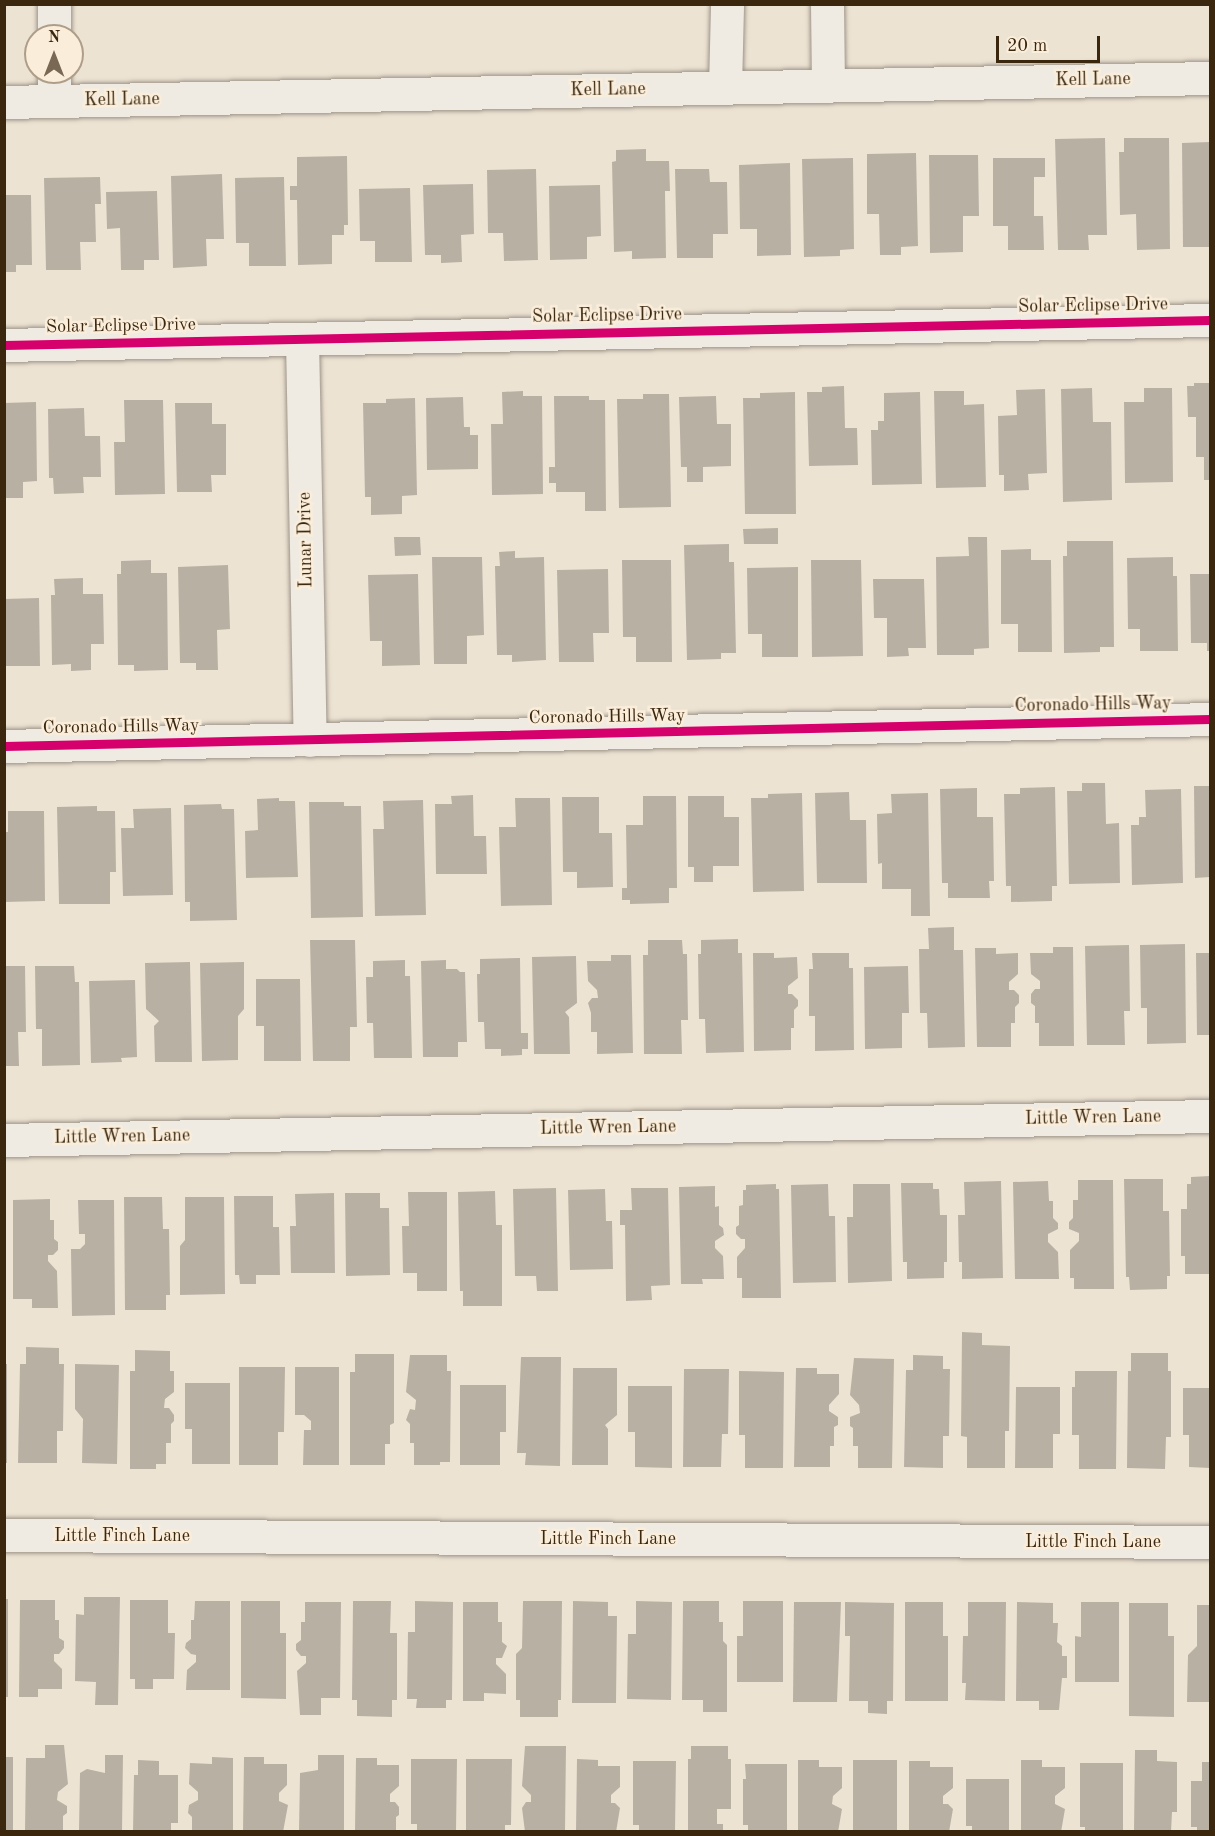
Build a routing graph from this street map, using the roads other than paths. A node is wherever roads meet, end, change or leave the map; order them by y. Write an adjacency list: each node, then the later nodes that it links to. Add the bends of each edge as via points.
1 (54, 4): 4 (street)
2 (727, 4): 8 (street)
3 (827, 4): 7 (street)
4 (54, 24)
5 (1210, 78): 7 (street, Kell Lane)
6 (54, 86): 8 (street, Kell Lane); 9 (street, Kell Lane)
7 (828, 86): 8 (street, Kell Lane)
8 (725, 88)
9 (4, 102)
10 (1210, 320): 11 (street, Solar Eclipse Drive)
11 (302, 339): 12 (street, Solar Eclipse Drive); 14 (street, Lunar Drive)
12 (4, 345)
13 (1210, 719): 14 (street, Coronado Hills Way)
14 (310, 740): 15 (street, Coronado Hills Way)
15 (4, 746)
16 (1210, 1116): 17 (street, Little Wren Lane)
17 (4, 1140)
18 (4, 1535): 19 (street, Little Finch Lane)
19 (1210, 1542)

